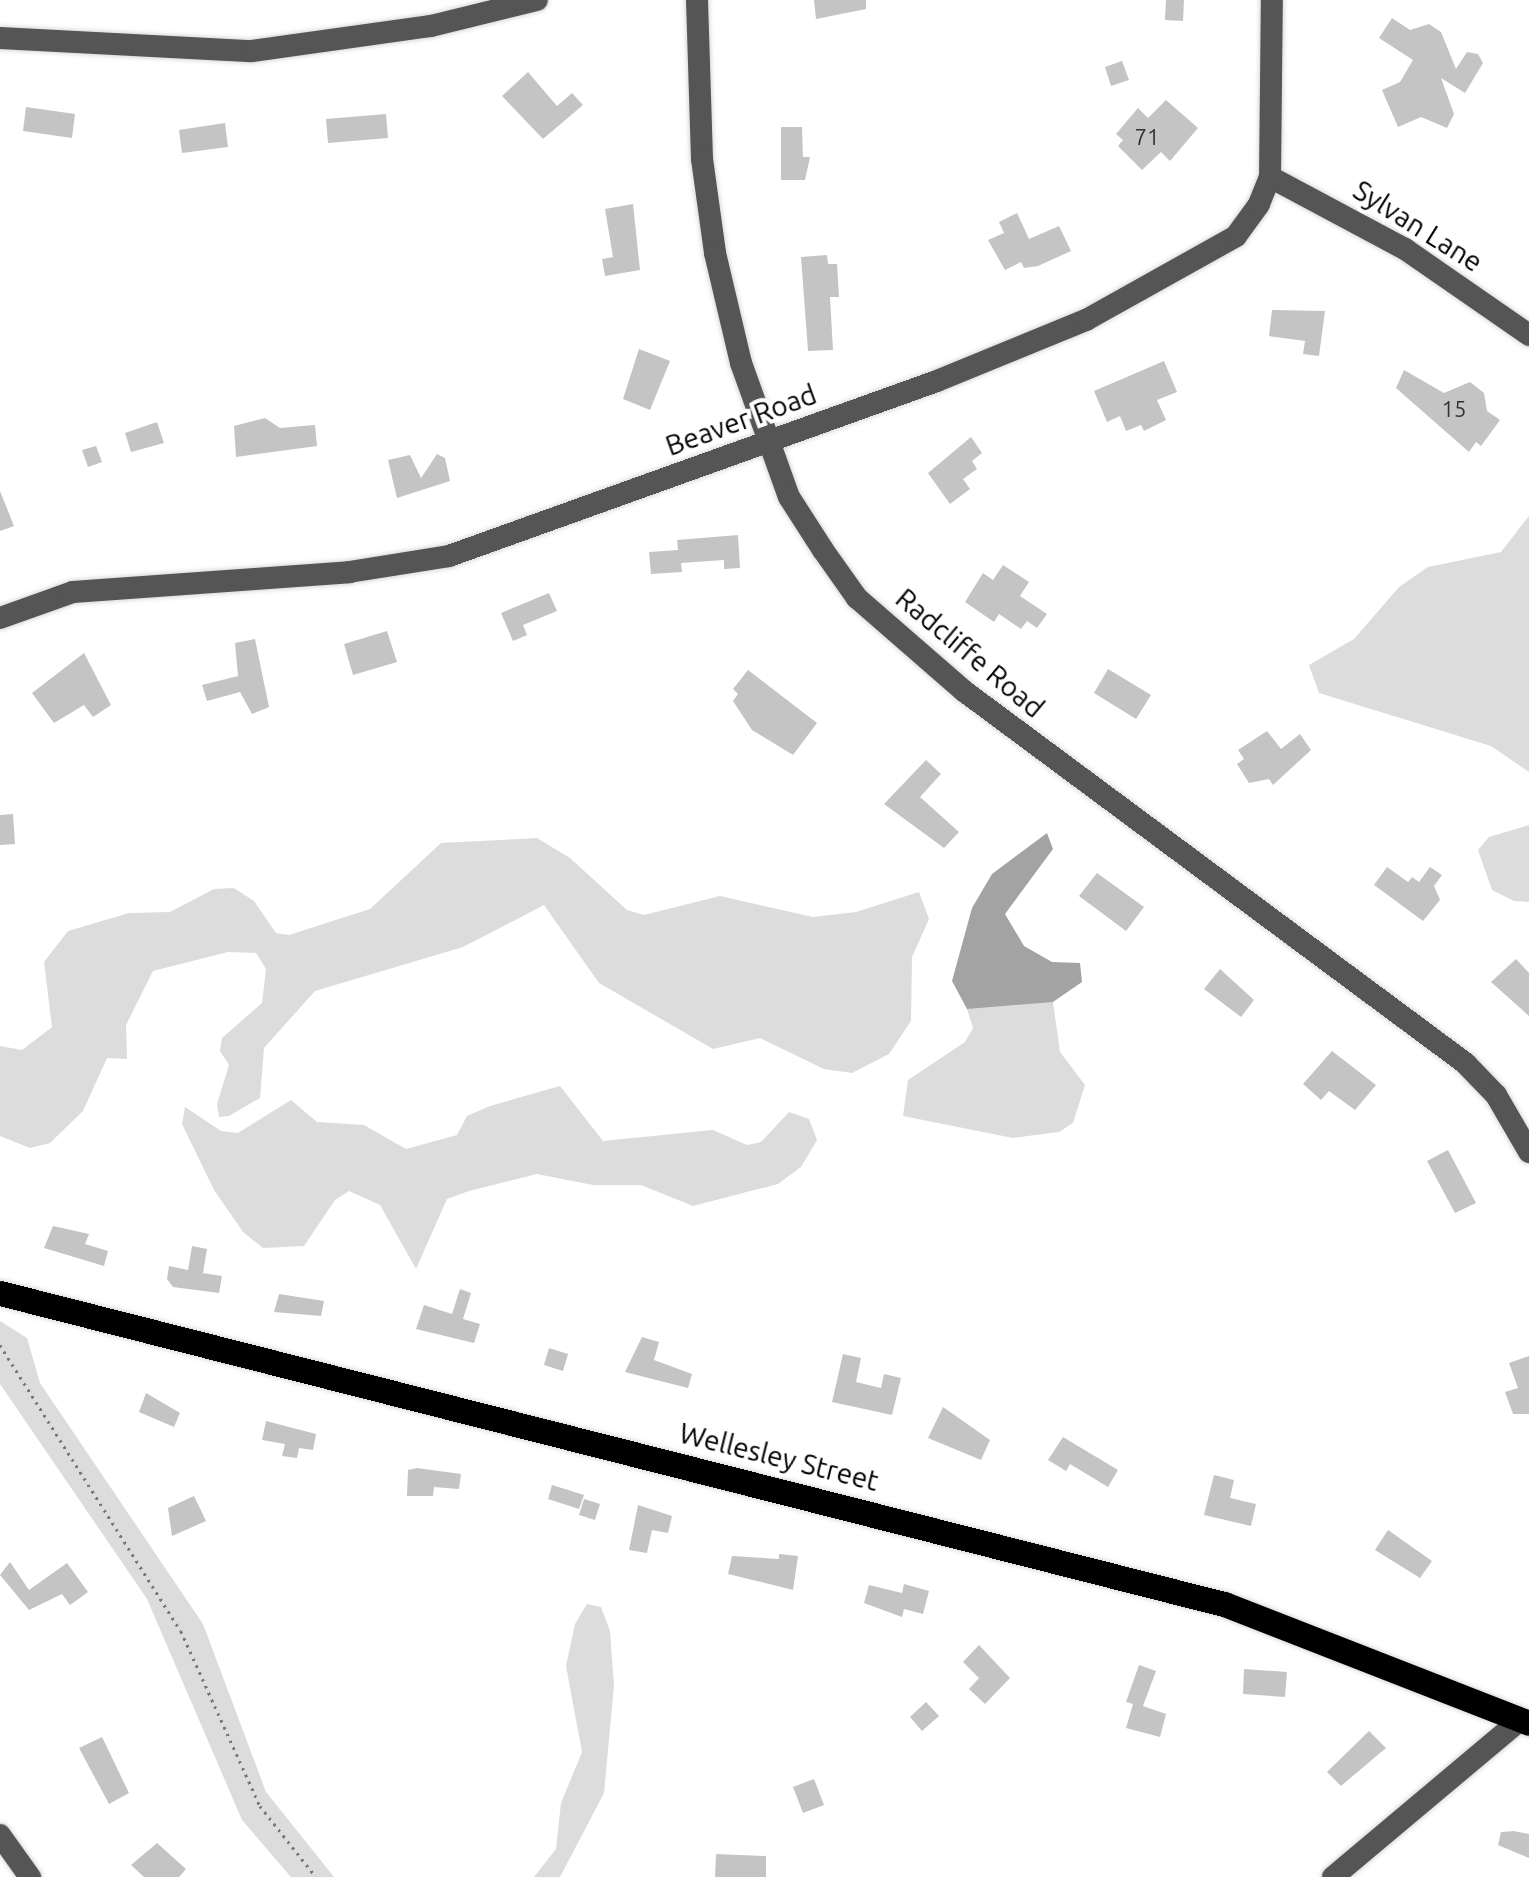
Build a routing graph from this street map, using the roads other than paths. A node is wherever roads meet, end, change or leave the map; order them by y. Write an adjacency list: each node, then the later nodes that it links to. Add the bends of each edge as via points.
1 (538, 0): 4 (street, via 431,26 252,51)
2 (697, 0): 7 (street, Radcliffe Road, via 702,159 715,253 741,364)
3 (1272, 0): 5 (street, Beaver Road)
4 (0, 38)
5 (1270, 177): 6 (street, Sylvan Lane, via 1405,249); 7 (street, Beaver Road, via 1236,236 1086,320)
6 (1529, 335)
7 (770, 442): 8 (street, Beaver Road, via 449,556 349,572 73,592); 9 (street, Radcliffe Road, via 790,497 858,598 1042,752 1465,1063 1496,1095)
8 (0, 618)
9 (1529, 1152)
10 (0, 1293): 11 (main road, Wellesley Street, via 1224,1604)
11 (1524, 1722): 14 (street)
12 (0, 1835): 13 (street)
13 (30, 1877)
14 (1333, 1877)

